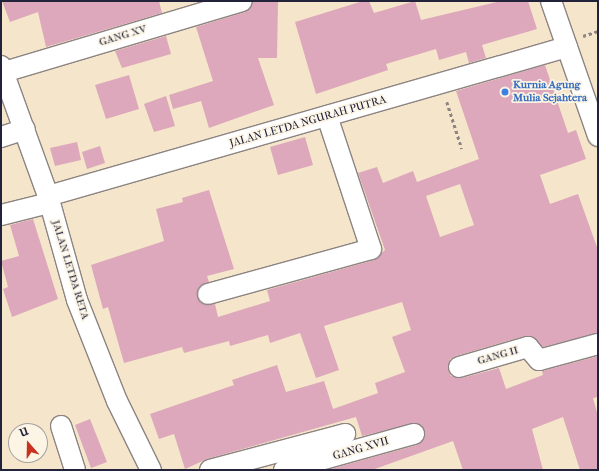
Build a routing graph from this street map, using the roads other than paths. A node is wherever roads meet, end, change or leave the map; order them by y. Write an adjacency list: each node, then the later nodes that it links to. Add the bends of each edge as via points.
1 (242, 1): 4 (street, GANG XV)
2 (551, 1): 3 (street)
3 (567, 47): 5 (street, JALAN LETDA NGURAH PUTRA); 7 (street)
4 (2, 69): 6 (street, JALAN LETDA RETA)
5 (327, 116): 9 (street, JALAN LETDA NGURAH PUTRA); 11 (street, via 371,249)
6 (25, 129): 8 (street); 9 (street, JALAN LETDA RETA)
7 (598, 136)
8 (1, 137)
9 (48, 200): 10 (street, JALAN LETDA NGURAH PUTRA); 17 (street, JALAN LETDA RETA, via 91,336)
10 (1, 215)
11 (208, 294)
12 (598, 344): 13 (street, GANG II, via 539,360 528,347)
13 (459, 367)
14 (61, 426): 18 (street)
15 (345, 434): 19 (street)
16 (414, 434): 20 (street, GANG XVII)
17 (144, 468)
18 (75, 470)
19 (210, 470)
20 (284, 470)

